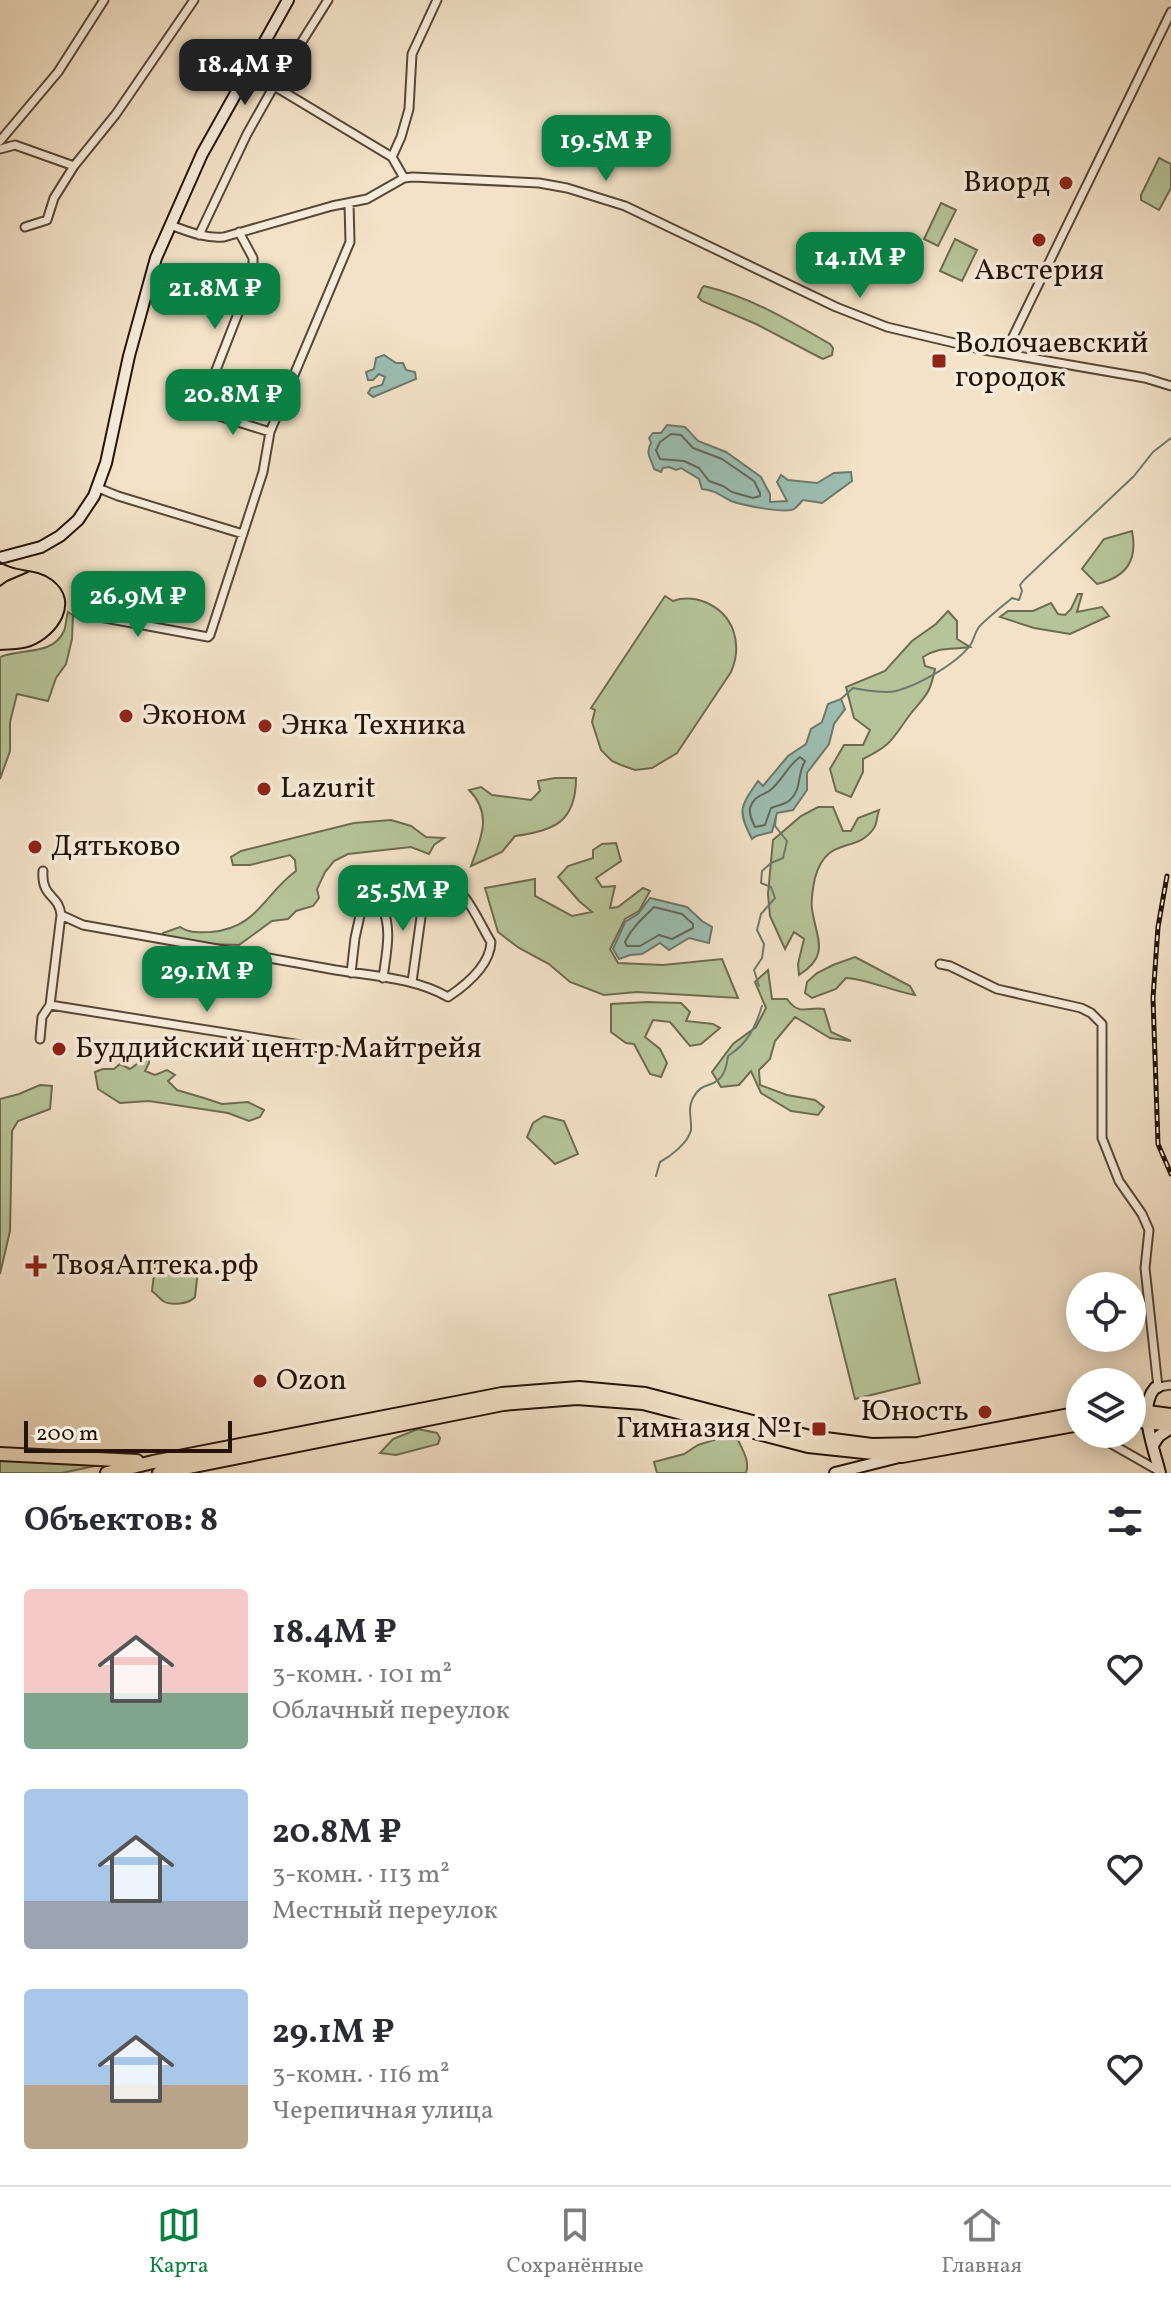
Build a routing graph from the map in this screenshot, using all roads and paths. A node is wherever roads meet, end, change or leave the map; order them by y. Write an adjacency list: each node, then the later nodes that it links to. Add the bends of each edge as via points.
1 (104, 0): 8 (street, via 58,72)
2 (194, 0): 11 (street)
3 (288, 0): 14 (main road, via 202,154)
4 (328, 0): 7 (street)
5 (437, 0): 10 (street, via 412,54 409,109)
6 (1171, 12): 18 (street)
7 (274, 86): 10 (street); 17 (street)
8 (0, 141)
9 (0, 149): 11 (street, via 15,145)
10 (392, 157): 12 (street)
11 (74, 166): 15 (street, via 47,220)
12 (404, 178): 13 (street); 18 (street, via 567,188 625,206 887,327)
13 (349, 203): 16 (street); 20 (street, via 350,242)
14 (170, 225): 17 (street); 21 (main road, via 144,298)
15 (25, 227)
16 (239, 232): 17 (street, via 214,238); 20 (street, via 253,258 253,275 203,409)
17 (199, 235)
18 (1005, 353): 19 (street)
19 (1171, 386)
20 (270, 432): 22 (street)
21 (98, 488): 22 (street); 23 (main road, via 83,514 60,536)
22 (243, 534): 24 (street, via 208,637)
23 (0, 558)
24 (78, 613)
25 (43, 871): 28 (street, via 42,883)
26 (425, 888): 27 (street, via 391,890); 32 (street); 32 (street, via 442,880 459,889 491,947 466,984 448,997)
27 (377, 906): 30 (street, via 361,911); 31 (street, via 385,912 388,939)
28 (61, 915): 30 (street, via 83,925); 33 (street)
29 (940, 964): 37 (street, via 997,989 1081,1008 1102,1024 1102,1138 1119,1181 1149,1230 1145,1268)
30 (351, 973): 31 (street)
31 (383, 978): 32 (street)
32 (412, 982)
33 (50, 1005): 34 (street, via 42,1017); 35 (street)
34 (40, 1039)
35 (358, 1054)
36 (1171, 1385): 37 (street)
37 (1158, 1387): 38 (main road)
38 (1146, 1404)
39 (1146, 1414): 40 (main road)
40 (1171, 1415)
41 (1146, 1416): 45 (main road)
42 (1066, 1424): 49 (main road)
43 (1066, 1424): 50 (main road, via 918,1444 872,1445 810,1437 645,1394 579,1388 502,1394)
44 (1146, 1425): 46 (main road)
45 (1171, 1427): 46 (main road)
46 (1153, 1445): 51 (main road)
47 (1118, 1448): 51 (street)
48 (0, 1454): 50 (main road)
49 (902, 1456): 50 (main road, via 808,1446 643,1403 577,1398 503,1404); 53 (main road)
50 (156, 1468): 52 (main road)
51 (1160, 1472)
52 (107, 1473)
53 (835, 1473)

